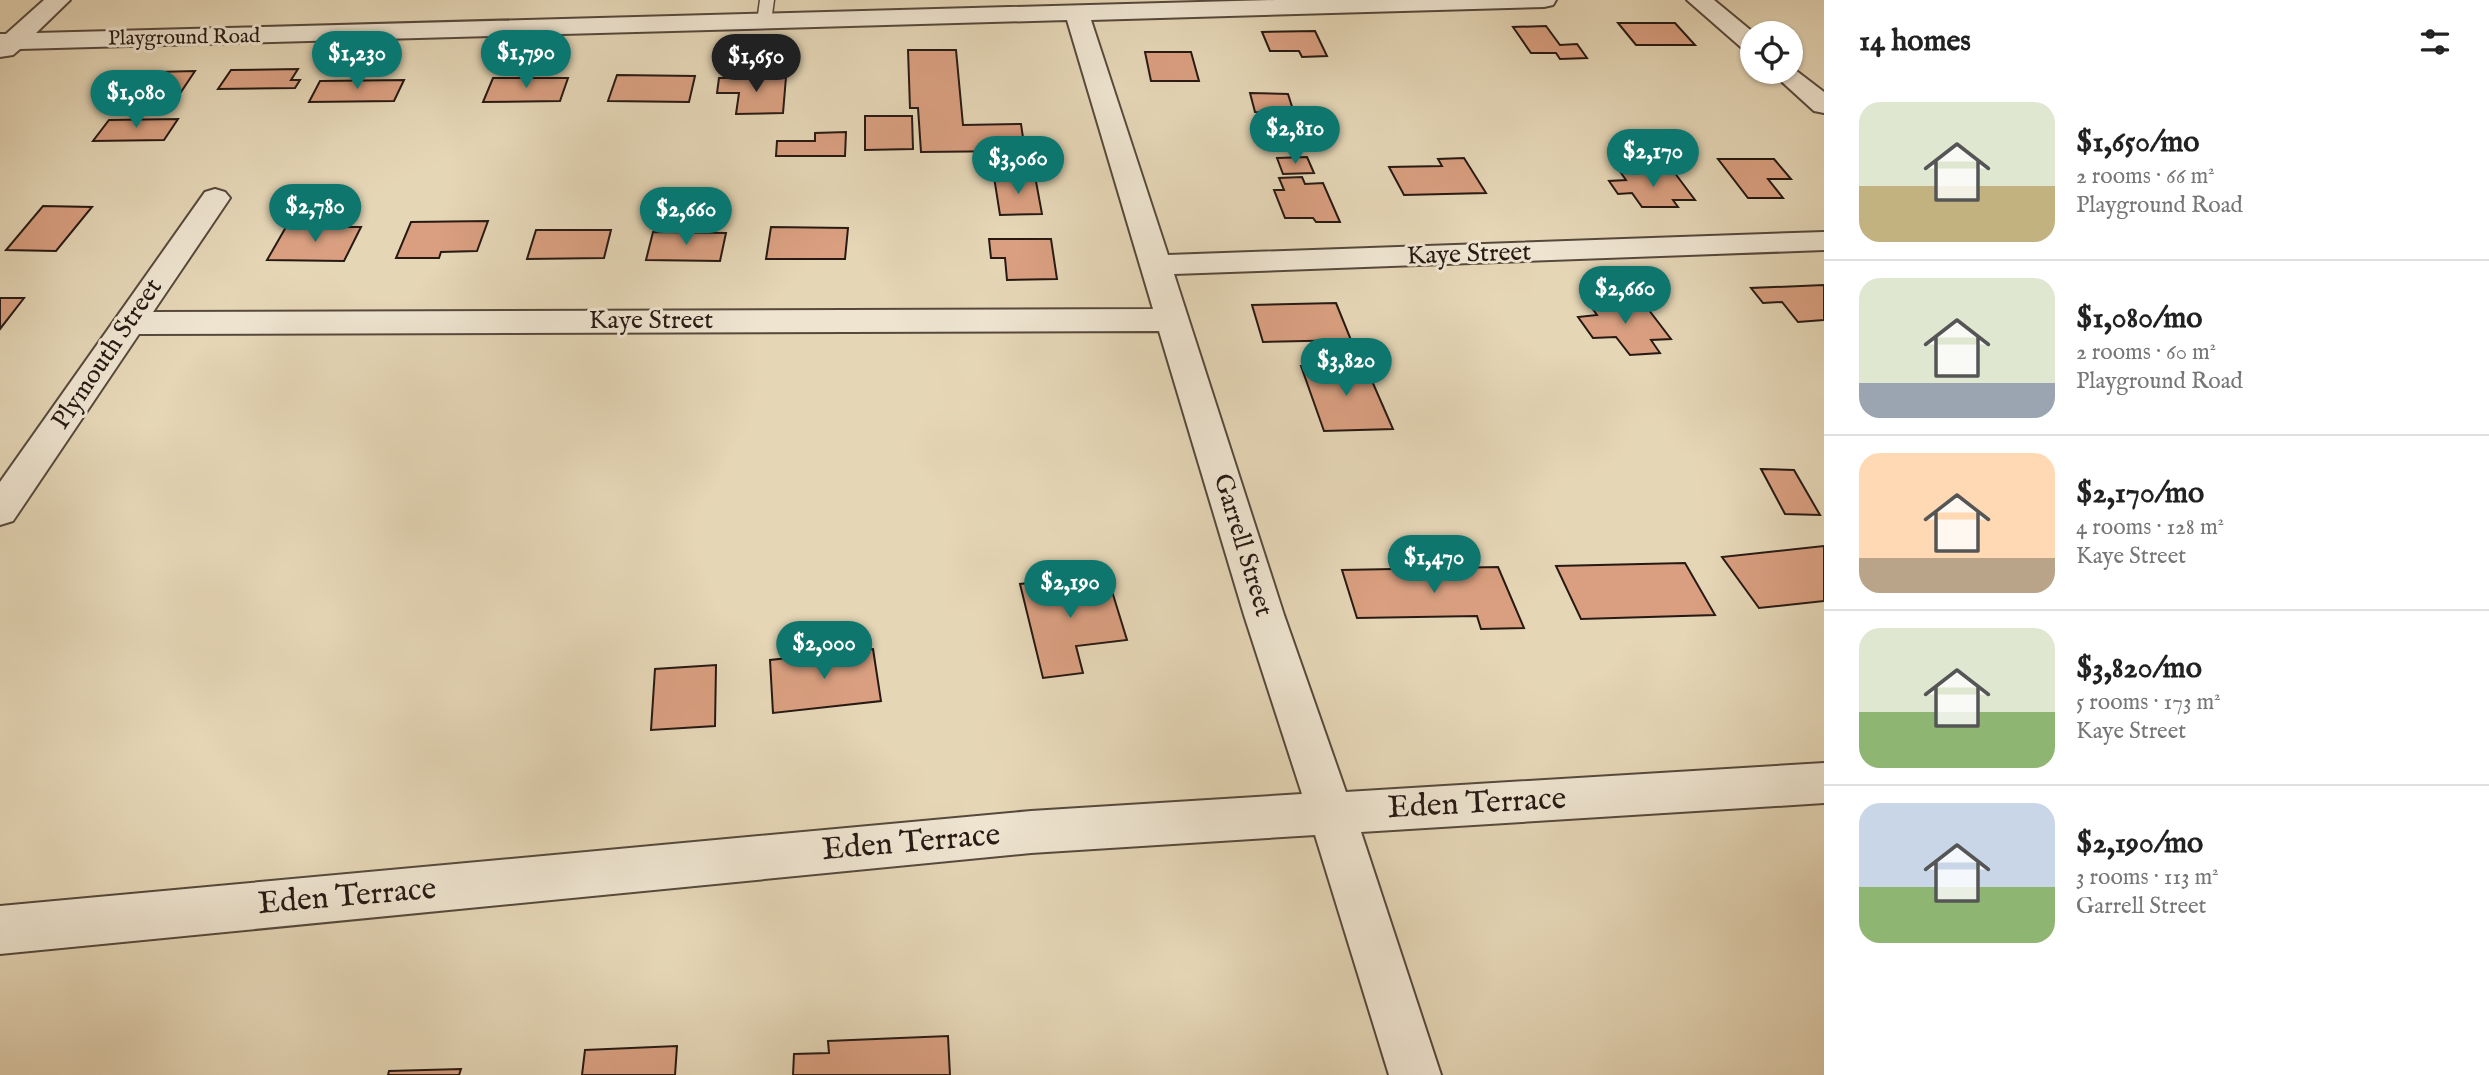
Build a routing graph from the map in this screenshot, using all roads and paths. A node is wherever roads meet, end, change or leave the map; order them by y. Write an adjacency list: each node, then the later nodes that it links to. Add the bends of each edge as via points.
1 (58, 0): 7 (street)
2 (1544, 0): 5 (street, Playground Road)
3 (1699, 0): 6 (street)
4 (765, 11): 5 (street, Playground Road); 7 (street, Playground Road)
5 (1077, 13): 12 (street, Garrell Street)
6 (1740, 34)
7 (4, 46)
8 (1799, 84): 9 (street)
9 (1824, 105)
10 (215, 198): 14 (street, Plymouth Street)
11 (1824, 241): 12 (street, Kaye Street)
12 (1156, 265): 13 (street, Garrell Street)
13 (1174, 320): 14 (street, Kaye Street); 17 (street, Garrell Street, via 1264,615)
14 (128, 323): 15 (street, Plymouth Street)
15 (0, 511)
16 (1824, 783): 17 (street, Eden Terrace)
17 (1331, 813): 18 (street, Eden Terrace, via 1031,832); 19 (street, Garrell Street)
18 (0, 930)
19 (1415, 1075)

